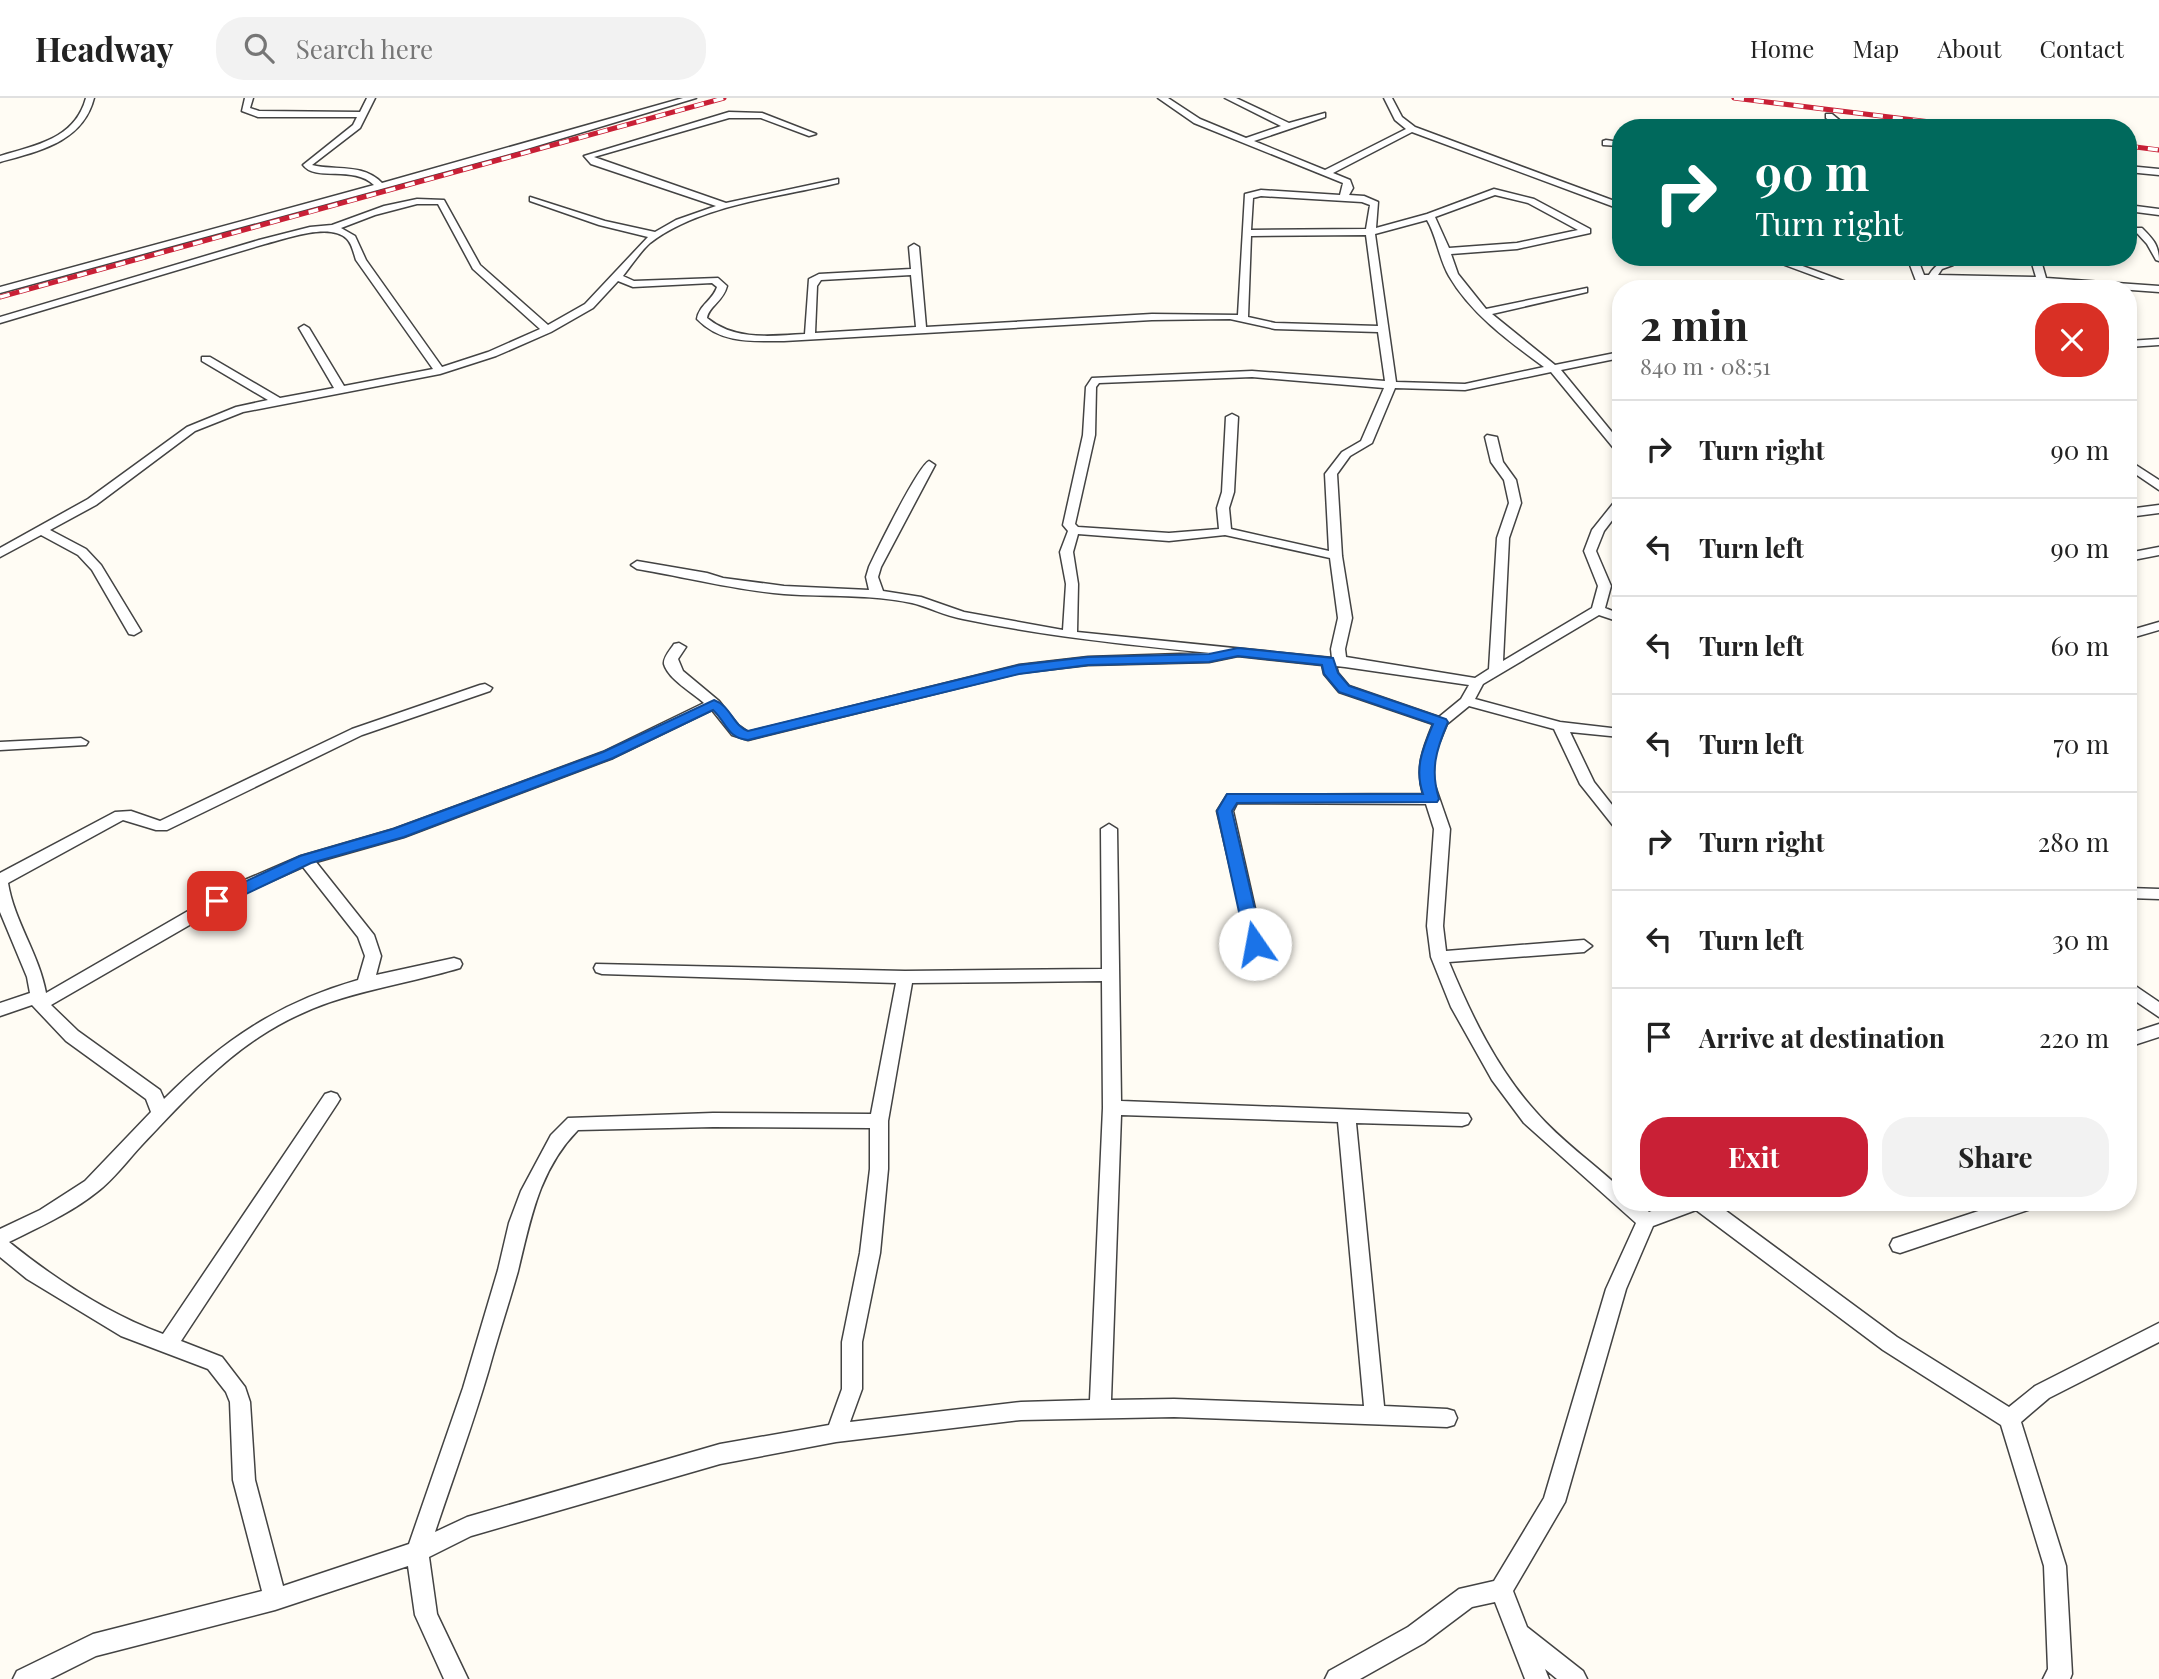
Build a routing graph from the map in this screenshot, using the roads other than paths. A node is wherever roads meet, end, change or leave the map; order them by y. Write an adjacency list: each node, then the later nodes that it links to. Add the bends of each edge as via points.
1 (90, 98): 18 (street, via 83,120 70,131)
2 (249, 98): 9 (street, via 245,109 258,114)
3 (371, 98): 9 (street)
4 (692, 98): 23 (street)
5 (1162, 98): 15 (street, via 1196,121)
6 (1229, 98): 12 (street)
7 (1388, 98): 13 (street, via 1398,118)
8 (1322, 114): 12 (street)
9 (362, 115): 23 (street, via 345,137 307,165 310,169 354,171)
10 (1829, 116): 11 (street)
11 (1833, 119)
12 (1288, 126): 15 (street)
13 (1412, 129): 21 (street); 25 (street)
14 (812, 134): 29 (street, via 762,116 729,115 588,156 594,162)
15 (1245, 141): 21 (street)
16 (1606, 143): 17 (street)
17 (1612, 143)
18 (0, 159)
19 (2137, 170): 20 (street)
20 (2159, 172)
21 (1326, 173): 26 (street, via 1347,182)
22 (835, 181): 29 (street)
23 (379, 185): 53 (street)
24 (1612, 196): 25 (street)
25 (1598, 197): 28 (street)
26 (1343, 198): 35 (street, via 1376,204); 36 (street, via 1248,196)
27 (533, 199): 37 (street)
28 (1612, 203)
29 (725, 206): 37 (street)
30 (2137, 209): 31 (street)
31 (2159, 212)
32 (1430, 216): 35 (street); 39 (street); 39 (street, via 1486,194 1504,192 1587,232 1517,246)
33 (334, 228): 57 (street, via 262,242); 60 (street, via 414,202 441,202 477,267); 68 (street, via 352,238 361,260)
34 (2139, 230): 40 (street)
35 (1370, 232): 36 (street); 59 (street)
36 (1247, 233): 56 (street)
37 (654, 235): 47 (street)
38 (914, 247): 45 (street)
39 (1446, 251): 55 (street, via 1453,275)
40 (2159, 258)
41 (1794, 266): 49 (street)
42 (1915, 266): 48 (street)
43 (1940, 266): 46 (street)
44 (2038, 266): 50 (street)
45 (916, 272): 61 (street); 62 (street, via 819,277 812,286)
46 (1933, 276): 48 (street); 50 (street)
47 (616, 277): 60 (street, via 589,306); 62 (street, via 633,284 714,280 722,286 719,297 702,319 719,334)
48 (1918, 278)
49 (1834, 280)
50 (2042, 280)
51 (2137, 287): 52 (street)
52 (2159, 289)
53 (0, 290)
54 (1583, 290): 55 (street)
55 (1484, 313): 67 (street)
56 (1242, 318): 59 (street, via 1264,325); 61 (street, via 1152,317)
57 (0, 320)
58 (304, 328): 70 (street)
59 (1384, 329): 69 (street)
60 (547, 330): 68 (street)
61 (921, 330): 62 (street)
62 (810, 336)
63 (2159, 342): 64 (street)
64 (2137, 343)
65 (1612, 357): 67 (street)
66 (206, 359): 71 (street)
67 (1555, 370): 69 (street, via 1465,387); 74 (street)
68 (440, 372): 70 (street)
69 (1391, 385): 81 (street, via 1252,374 1096,380 1091,387 1089,435 1069,525); 87 (street, via 1366,443 1346,454 1331,474)
70 (341, 391): 71 (street)
71 (276, 400): 82 (street, via 191,429 92,502)
72 (1232, 417): 83 (street)
73 (1491, 437): 99 (street, via 1515,503 1503,538)
74 (1612, 439)
75 (929, 465): 89 (street, via 875,567 872,577)
76 (2137, 470): 77 (street)
77 (2159, 486)
78 (2159, 509): 79 (street)
79 (2137, 512)
80 (1612, 513): 90 (street, via 1598,530 1590,551)
81 (1074, 530): 83 (street, via 1153,535); 94 (street, via 1067,542 1066,564 1072,582)
82 (42, 531): 85 (street); 92 (street, via 82,552 97,568)
83 (1225, 531): 87 (street)
84 (2159, 551): 86 (street)
85 (0, 553)
86 (2137, 555)
87 (1336, 556): 98 (street, via 1345,618 1338,649 1339,659)
88 (637, 565): 89 (street, via 784,590)
89 (877, 594): 94 (street)
90 (1608, 599): 99 (street)
91 (2159, 626): 93 (street)
92 (134, 631)
93 (2137, 632)
94 (1070, 635): 96 (street)
95 (679, 647): 103 (street, via 671,659 673,668)
96 (1238, 652): 97 (street); 103 (street, via 1209,658 1088,661 1019,669 748,736 733,729)
97 (1328, 661): 98 (street); 104 (street, via 1331,674 1344,689)
98 (1345, 663): 100 (street)
99 (1496, 671): 100 (street)
100 (1477, 682): 102 (street)
101 (485, 688): 113 (street, via 357,732 162,826 132,814 120,815)
102 (1467, 701): 104 (street); 105 (street)
103 (714, 704): 112 (street, via 608,755 399,833)
104 (1441, 722): 109 (street, via 1428,753 1426,780)
105 (1560, 726): 106 (street); 110 (street, via 1587,784)
106 (1612, 732)
107 (81, 742): 108 (street)
108 (0, 746)
109 (1432, 799): 117 (street, via 1232,798 1225,811); 119 (street, via 1442,829 1435,926)
110 (1612, 814)
111 (1109, 829): 122 (street)
112 (306, 860): 124 (street, via 366,935 373,956); 126 (street, via 239,889)
113 (0, 879): 116 (street)
114 (2137, 893): 115 (street)
115 (2159, 894)
116 (3, 911): 126 (street, via 35,977)
117 (1255, 944)
118 (1584, 946): 119 (street)
119 (1439, 957): 137 (street, via 1459,1007 1506,1086 1530,1118)
120 (454, 964): 124 (street)
121 (602, 968): 123 (street)
122 (1111, 975): 123 (street); 132 (street)
123 (905, 977): 136 (street)
124 (366, 983): 133 (street, via 284,1014 202,1071)
125 (2137, 994): 128 (street)
126 (39, 1000): 127 (street); 133 (street, via 72,1036 154,1095)
127 (0, 1010)
128 (2159, 1011)
129 (2159, 1030): 130 (street)
130 (2137, 1038)
131 (331, 1099): 147 (street)
132 (1112, 1108): 134 (street); 148 (street)
133 (160, 1114): 143 (street, via 92,1186)
134 (1346, 1115): 135 (street); 149 (street)
135 (1462, 1119)
136 (879, 1121): 152 (street, via 879,1170 870,1253 852,1342 852,1390); 153 (street, via 574,1123 557,1140 526,1202 474,1388)
137 (1612, 1192)
138 (1635, 1211): 142 (street)
139 (1673, 1211): 142 (street)
140 (1710, 1211): 151 (street, via 1847,1315)
141 (2003, 1211): 144 (street)
142 (1646, 1221): 154 (street, via 1616,1289 1554,1502)
143 (0, 1238)
144 (1900, 1245)
145 (0, 1246): 147 (street, via 34,1273 128,1330)
146 (2159, 1332): 151 (street, via 2042,1392)
147 (168, 1343): 155 (street, via 215,1363 235,1387 240,1402 244,1480)
148 (1100, 1410): 149 (street); 152 (street, via 1021,1411)
149 (1375, 1415): 150 (street)
150 (1447, 1418)
151 (2010, 1419): 157 (street, via 2055,1566)
152 (836, 1433): 153 (street, via 720,1454 467,1527)
153 (417, 1552): 155 (street); 159 (street, via 426,1615)
154 (1501, 1590): 156 (street); 160 (street, via 1466,1597 1416,1635)
155 (275, 1599): 158 (street, via 93,1645)
156 (1519, 1633): 161 (street); 162 (street)
157 (2061, 1677)
158 (25, 1679)
159 (456, 1679)
160 (1337, 1679)
161 (1537, 1679)
162 (1574, 1679)

